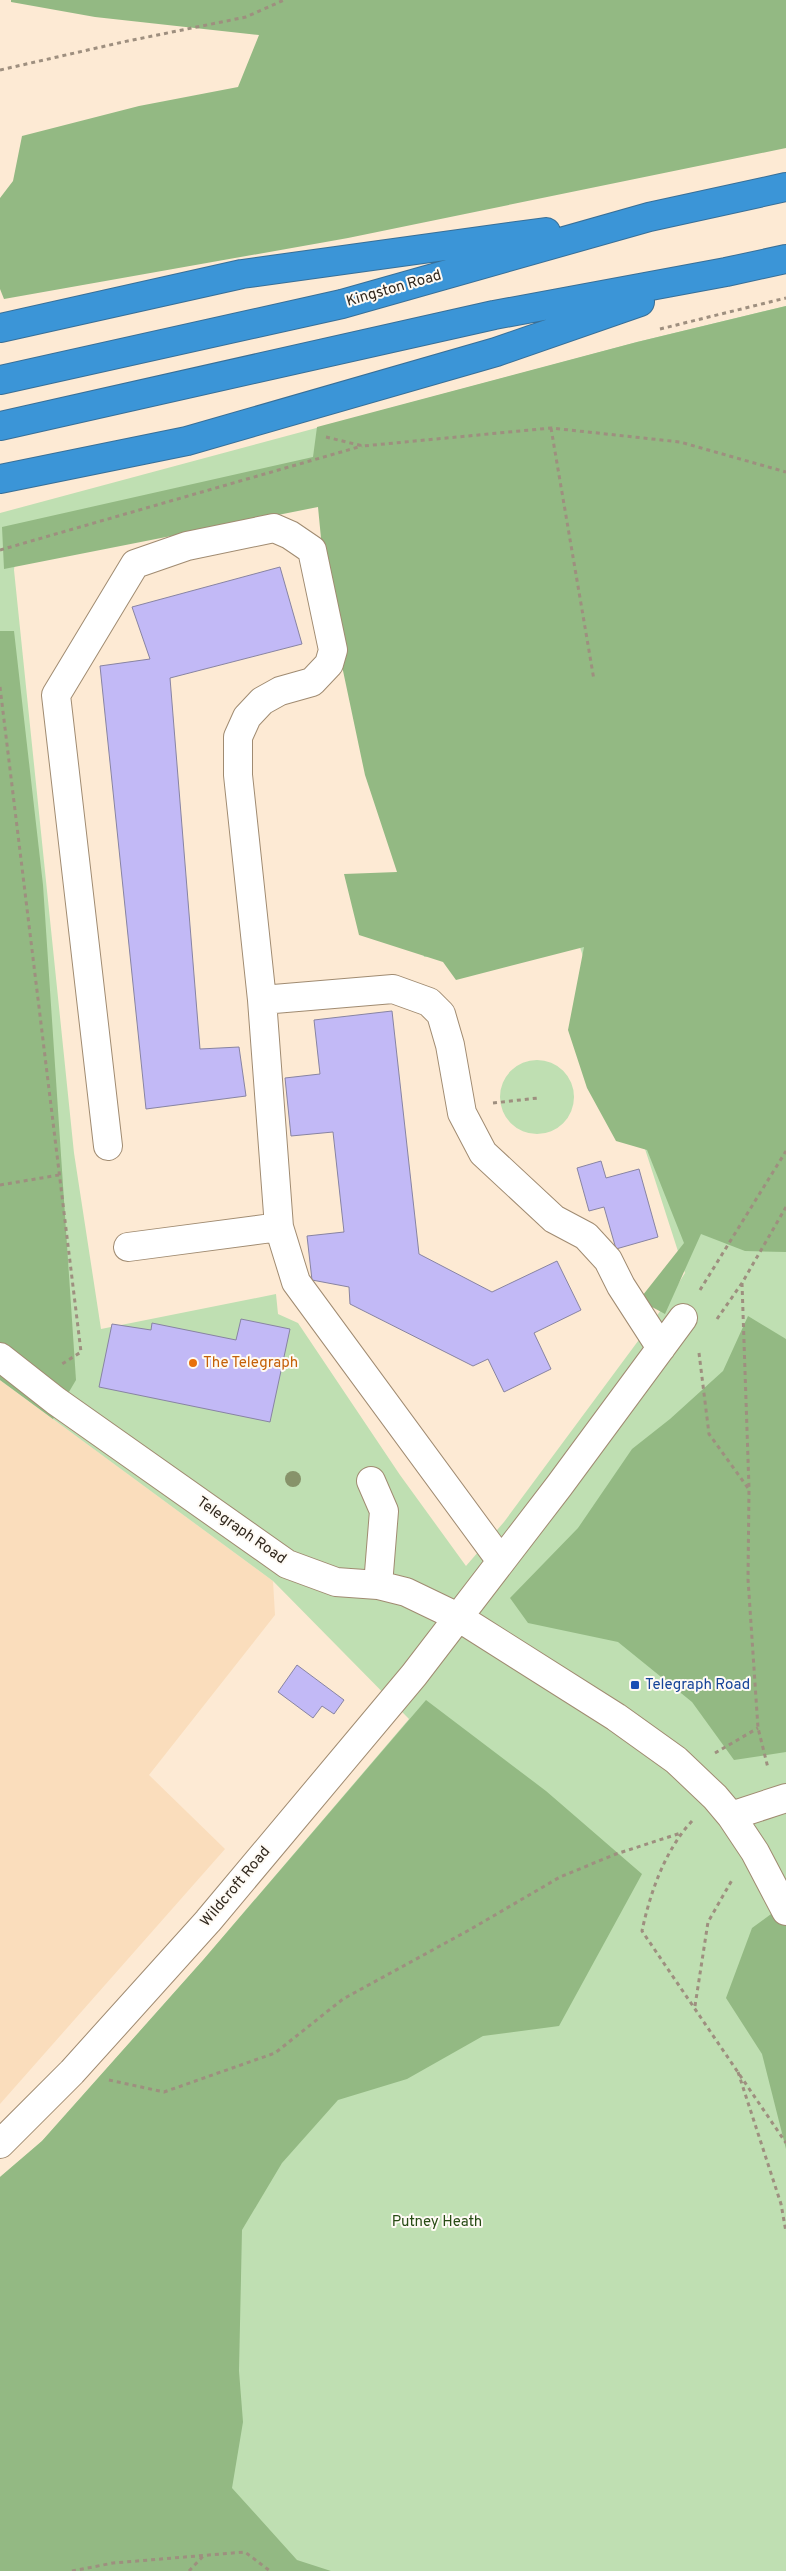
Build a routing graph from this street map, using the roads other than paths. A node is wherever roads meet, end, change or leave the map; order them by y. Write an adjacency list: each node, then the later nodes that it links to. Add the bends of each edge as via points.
1 (786, 186): 2 (highway, Kingston Road)
2 (649, 217): 5 (highway, via 242,274); 6 (highway, Kingston Road, via 342,304)
3 (786, 259): 4 (highway)
4 (726, 272): 7 (highway, via 494,315); 8 (highway, via 496,352 197,438)
5 (0, 328)
6 (0, 380)
7 (0, 426)
8 (0, 479)
9 (262, 1000): 10 (street, via 238,776 238,737 247,716 262,702 280,691 312,682 329,664 333,650 312,550 274,528 186,546 136,564 56,695); 11 (street); 14 (street, via 393,989 430,1002 441,1014 450,1045 462,1113 483,1153 554,1219 586,1236 608,1260)
10 (108, 1146)
11 (279, 1227): 12 (street); 17 (street, via 296,1282)
12 (128, 1247)
13 (683, 1318): 14 (street, Wildcroft Road)
14 (661, 1348): 17 (street, Wildcroft Road)
15 (0, 1357): 18 (street, Telegraph Road, via 287,1564 336,1582)
16 (370, 1481): 18 (street, via 384,1511)
17 (501, 1561): 19 (street, Wildcroft Road)
18 (378, 1585): 19 (street, Telegraph Road, via 406,1592)
19 (458, 1617): 21 (street, Telegraph Road, via 616,1717 676,1760); 23 (street, Wildcroft Road, via 414,1676 208,1921 72,2072)
20 (782, 1800): 21 (street)
21 (723, 1806): 22 (street, Telegraph Road, via 755,1852)
22 (786, 1911)
23 (0, 2144)

